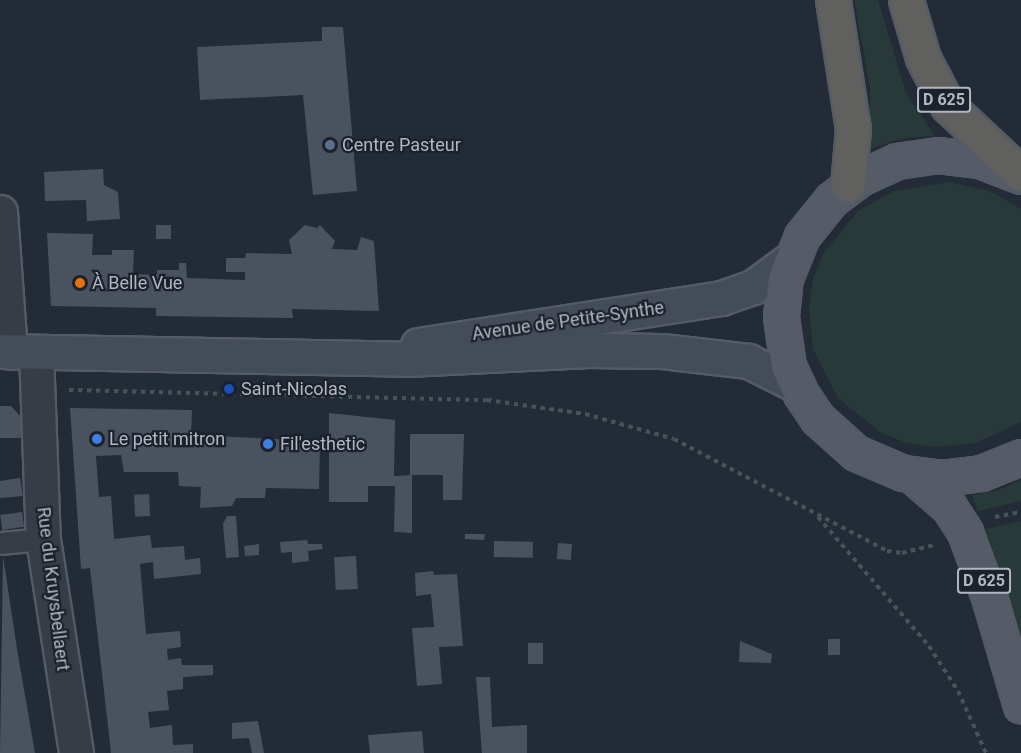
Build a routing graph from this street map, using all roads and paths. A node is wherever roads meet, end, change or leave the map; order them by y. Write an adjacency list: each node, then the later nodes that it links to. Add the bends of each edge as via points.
1 (833, 0): 4 (highway, via 853,129)
2 (906, 0): 3 (highway, D 625, via 923,58 942,98 974,135)
3 (1021, 175): 4 (main road, via 979,160 938,155 884,166)
4 (848, 185): 6 (main road, via 810,223)
5 (0, 212): 7 (street, Rue du Kruysbellaert)
6 (791, 258): 8 (main road, Avenue de Petite-Synthe, via 753,287 722,298); 9 (main road, via 783,288 781,327)
7 (15, 352): 8 (main road, Avenue de Petite-Synthe); 16 (street, Rue du Kruysbellaert)
8 (334, 357): 9 (main road, Avenue de Petite-Synthe, via 465,359 589,350 662,351 748,361)
9 (796, 385): 12 (main road, via 812,411 839,441 874,462)
10 (97, 393): 14 (path, via 460,399 577,412 674,439)
11 (1021, 457): 12 (main road, via 972,475)
12 (912, 475): 15 (main road, D 625, via 949,507)
13 (1021, 512): 15 (path, via 992,518)
14 (816, 515): 15 (path, via 875,545 902,553); 20 (path, via 929,646 958,691)
15 (965, 532): 18 (main road, D 625)
16 (43, 538): 17 (lane); 19 (street, Rue du Kruysbellaert)
17 (0, 543)
18 (1021, 706)
19 (76, 753)
20 (986, 753)

